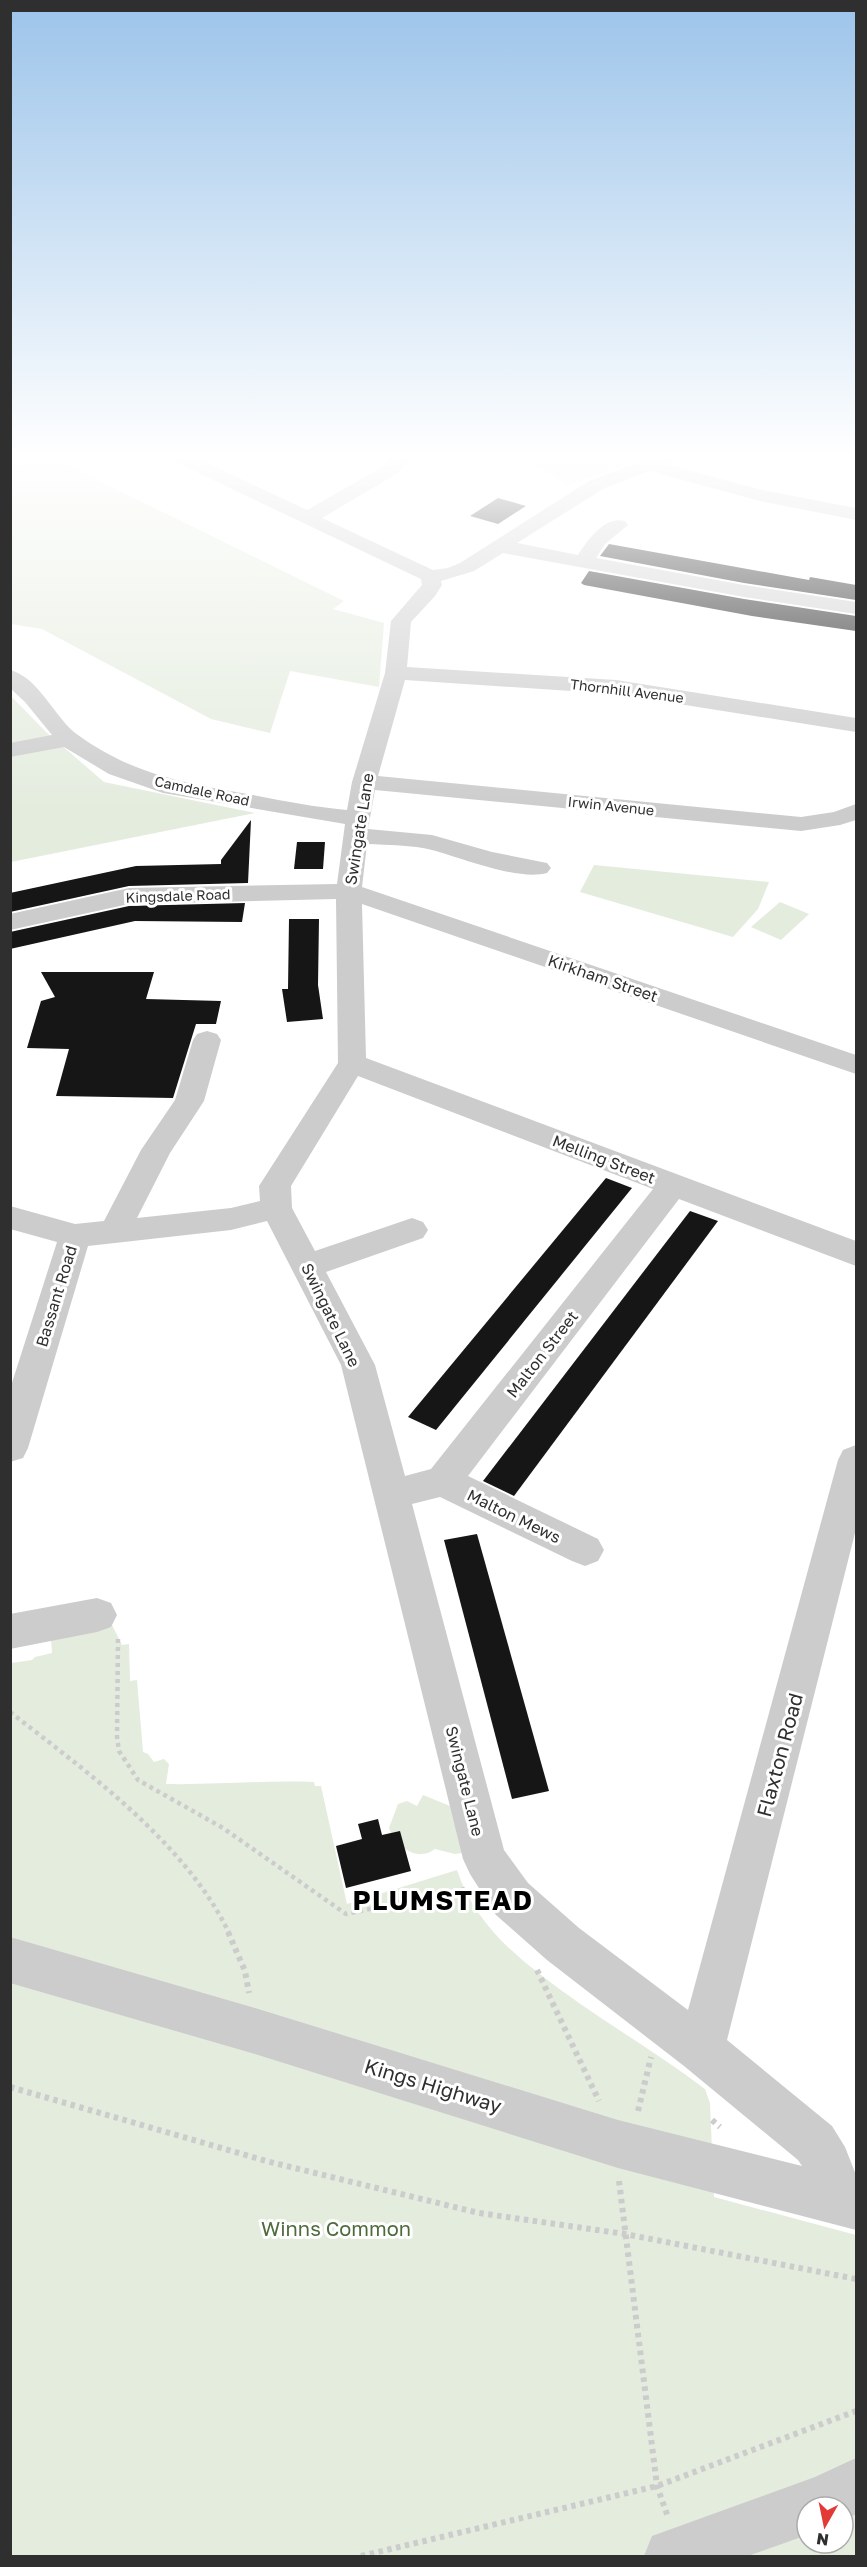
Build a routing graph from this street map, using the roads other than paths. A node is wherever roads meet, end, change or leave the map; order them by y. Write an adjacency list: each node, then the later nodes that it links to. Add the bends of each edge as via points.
1 (425, 574): 4 (street)
2 (446, 574): 4 (street)
3 (648, 574): 5 (street)
4 (430, 576): 6 (street, Swingate Lane, via 432,585 428,592 401,621)
5 (856, 608)
6 (396, 673): 8 (street, Thornhill Avenue, via 616,687); 11 (street, Swingate Lane)
7 (10, 676): 9 (street, Camdale Road)
8 (856, 725)
9 (68, 739): 10 (street); 13 (street, Camdale Road, via 117,769 171,788 324,815)
10 (10, 750)
11 (364, 782): 12 (street, Irwin Avenue, via 790,823 820,823); 13 (street, Swingate Lane)
12 (856, 811)
13 (356, 826): 14 (street, Camdale Road); 15 (street, Swingate Lane)
14 (538, 868)
15 (349, 891): 16 (street, Kingsdale Road, via 129,896); 18 (street, Swingate Lane); 19 (street, Kirkham Street)
16 (10, 922)
17 (207, 1040): 24 (street, via 189,1101 156,1149)
18 (352, 1063): 20 (street, Melling Street); 21 (street, via 275,1186)
19 (856, 1065)
20 (674, 1185): 26 (street, Melling Street); 30 (street, Malton Street)
21 (276, 1208): 24 (street, Bassant Road, via 231,1219); 27 (street, Swingate Lane)
22 (10, 1217): 25 (street)
23 (411, 1228): 27 (street)
24 (114, 1232): 25 (street, Bassant Road)
25 (75, 1236): 28 (street, Bassant Road)
26 (856, 1254)
27 (307, 1266): 31 (street, Swingate Lane, via 358,1365)
28 (10, 1448)
29 (856, 1460): 36 (street, Flaxton Road)
30 (443, 1481): 31 (street); 32 (street, Malton Mews)
31 (392, 1494): 36 (street, Swingate Lane, via 485,1859 512,1899 554,1937)
32 (585, 1550)
33 (107, 1627): 34 (street)
34 (10, 1632)
35 (10, 1960): 37 (street, Kings Highway, via 255,2031 618,2144)
36 (700, 2049): 37 (street, Swingate Lane, via 815,2143)
37 (849, 2203)
38 (856, 2485): 39 (street, via 827,2500)
39 (676, 2555)

